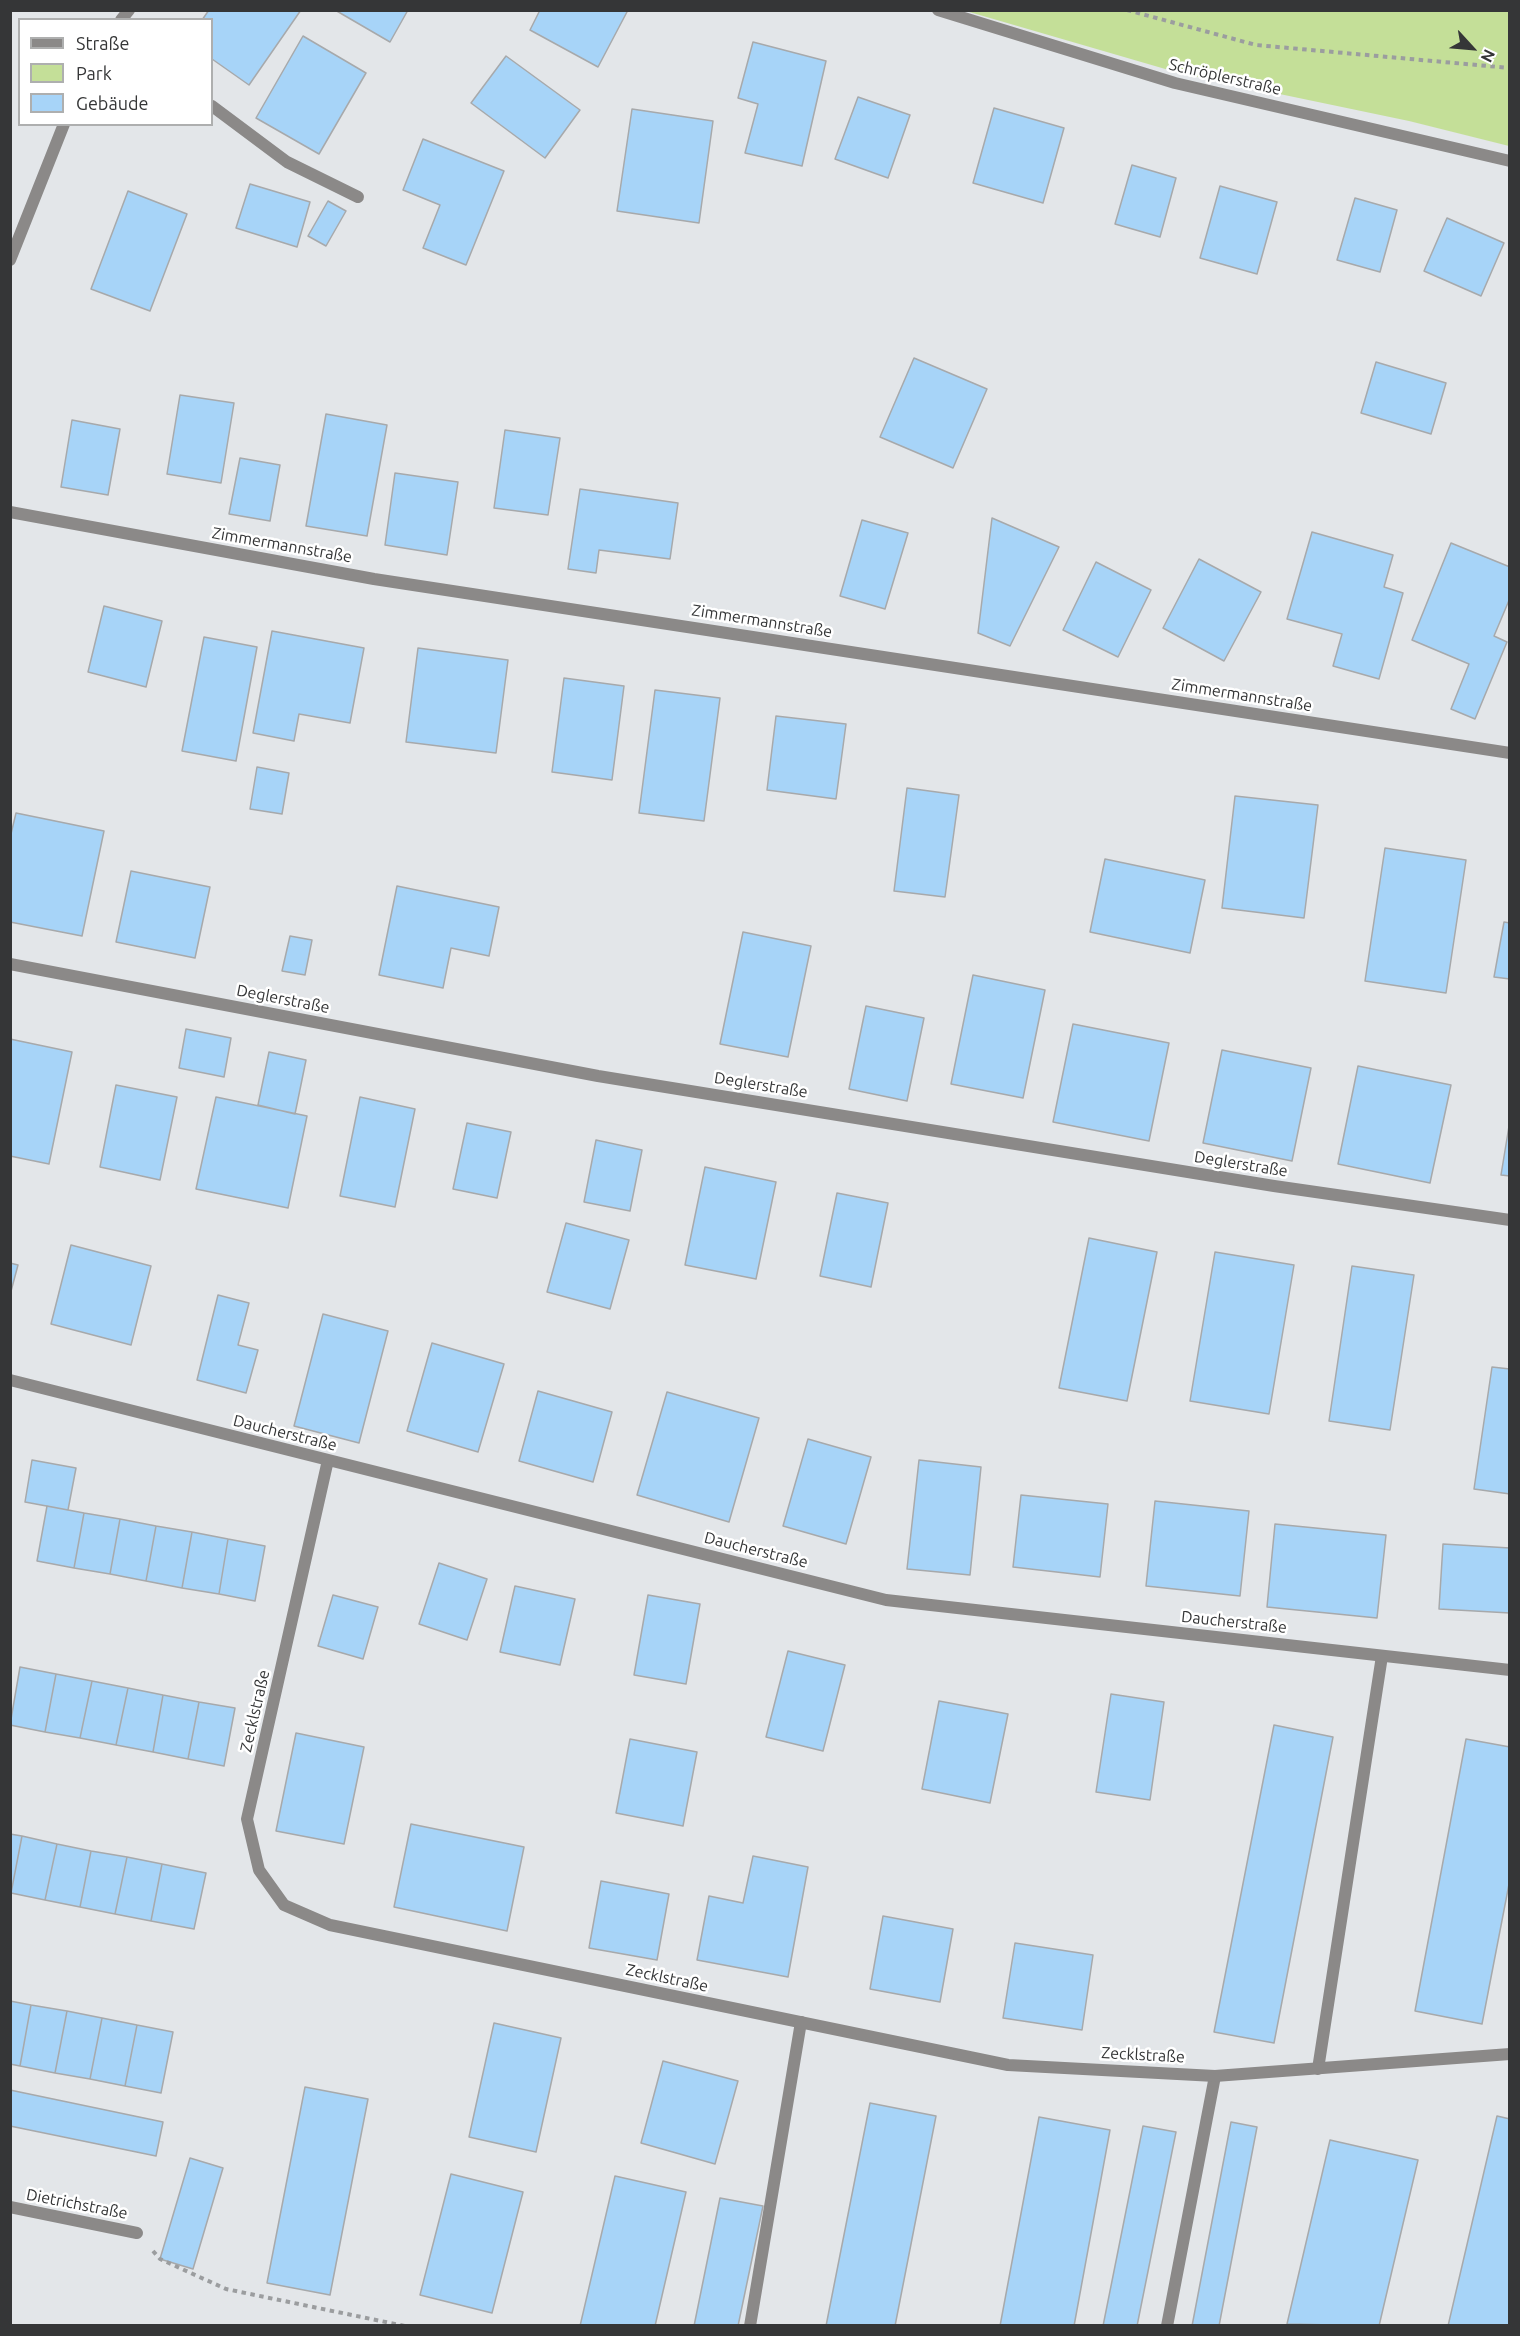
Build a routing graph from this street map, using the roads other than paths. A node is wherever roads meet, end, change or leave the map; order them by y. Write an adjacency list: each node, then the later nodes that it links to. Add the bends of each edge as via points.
1 (938, 10): 4 (street, Schröplerstraße, via 1175,83)
2 (213, 107): 5 (street, via 287,162)
3 (63, 126): 6 (street)
4 (1509, 161)
5 (358, 197)
6 (10, 260)
7 (10, 512): 8 (street, Zimmermannstraße, via 374,579)
8 (1509, 753)
9 (10, 964): 10 (street, Deglerstraße, via 598,1076 1262,1184)
10 (1509, 1220)
11 (10, 1380): 12 (street, Daucherstraße)
12 (328, 1460): 13 (street, Daucherstraße, via 886,1600); 15 (street, Zecklstraße, via 247,1819 259,1870 284,1905 330,1925)
13 (1382, 1656): 14 (street, Daucherstraße); 17 (street)
14 (1509, 1670)
15 (801, 2022): 18 (street, Zecklstraße, via 1008,2065); 21 (street)
16 (1509, 2054): 17 (street, Zecklstraße)
17 (1318, 2069): 18 (street, Zecklstraße)
18 (1215, 2076): 22 (street)
19 (10, 2207): 20 (street, Dietrichstraße)
20 (137, 2233)
21 (750, 2325)
22 (1167, 2325)

